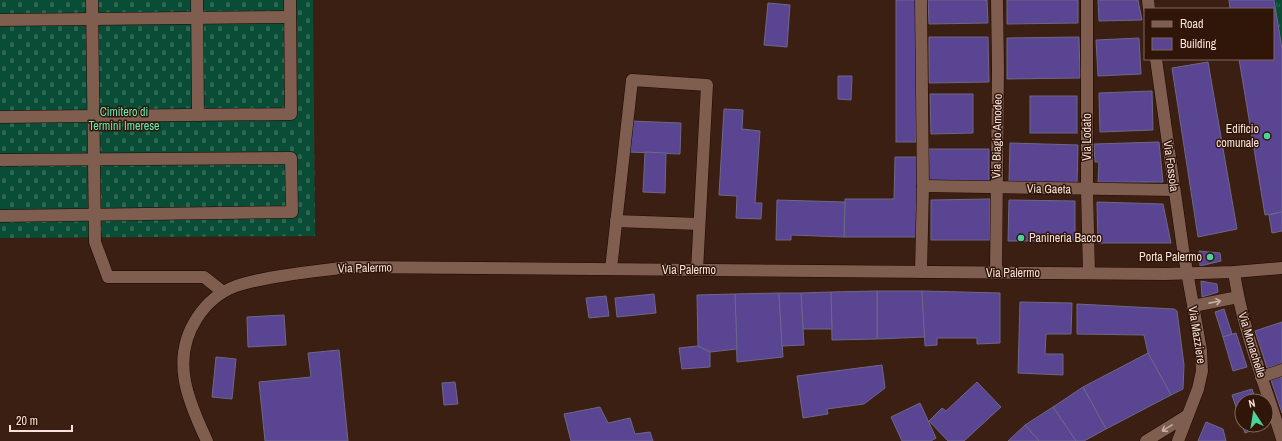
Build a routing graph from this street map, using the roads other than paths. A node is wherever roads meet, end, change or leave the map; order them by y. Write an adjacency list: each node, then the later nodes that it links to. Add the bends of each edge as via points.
1 (92, 0): 9 (street)
2 (197, 0): 8 (street)
3 (290, 0): 7 (street)
4 (921, 0): 17 (street)
5 (997, 0): 18 (street, Via Biagio Amodeo)
6 (1087, 0): 19 (street, Via Lodato)
7 (290, 17): 8 (street); 12 (street, via 291,114)
8 (197, 18): 9 (street); 12 (street)
9 (93, 19): 10 (street); 14 (street)
10 (0, 20)
11 (1156, 60): 20 (street, Via Fossola)
12 (198, 115): 14 (street)
13 (0, 116): 14 (street)
14 (93, 116): 15 (street)
15 (93, 159): 16 (street); 21 (street); 21 (street, via 291,158 292,212)
16 (0, 160)
17 (923, 186): 18 (street, Via Gaeta); 28 (street)
18 (997, 188): 19 (street, Via Gaeta); 30 (street, Via Biagio Amodeo)
19 (1087, 190): 20 (street, Via Gaeta); 31 (street, Via Lodato)
20 (1174, 190): 32 (street, Via Fossola)
21 (94, 214): 22 (street); 33 (street, via 95,242 108,277 204,277)
22 (0, 216)
23 (616, 221): 24 (street); 24 (street, via 632,80 707,85); 26 (street)
24 (700, 224): 27 (street)
25 (1282, 268): 29 (street, Via Palermo)
26 (611, 269): 27 (street, Via Palermo); 33 (street, Via Palermo, via 350,267 301,272 250,282)
27 (697, 270): 28 (street, Via Palermo)
28 (921, 272): 30 (street, Via Palermo)
29 (1234, 272): 32 (street, Via Palermo); 34 (street, Via Monachelle)
30 (996, 273): 31 (street, Via Palermo)
31 (1089, 273): 32 (street, Via Palermo)
32 (1187, 273): 35 (street, Via Mazziere)
33 (223, 292): 41 (street, Via Palermo, via 201,311 193,323 183,351 184,380 193,410)
34 (1238, 297): 35 (street, one-way to 34); 37 (street, Via Monachelle)
35 (1193, 306): 38 (street, Via Mazziere, via 1202,371)
36 (1282, 370): 37 (street)
37 (1261, 377): 39 (street, Via Monachelle)
38 (1188, 415): 42 (street, one-way to 42); 43 (street, Via Mazziere)
39 (1280, 424): 40 (street, Via Monachelle)
40 (1282, 439)
41 (207, 441)
42 (1146, 441)
43 (1178, 441)

